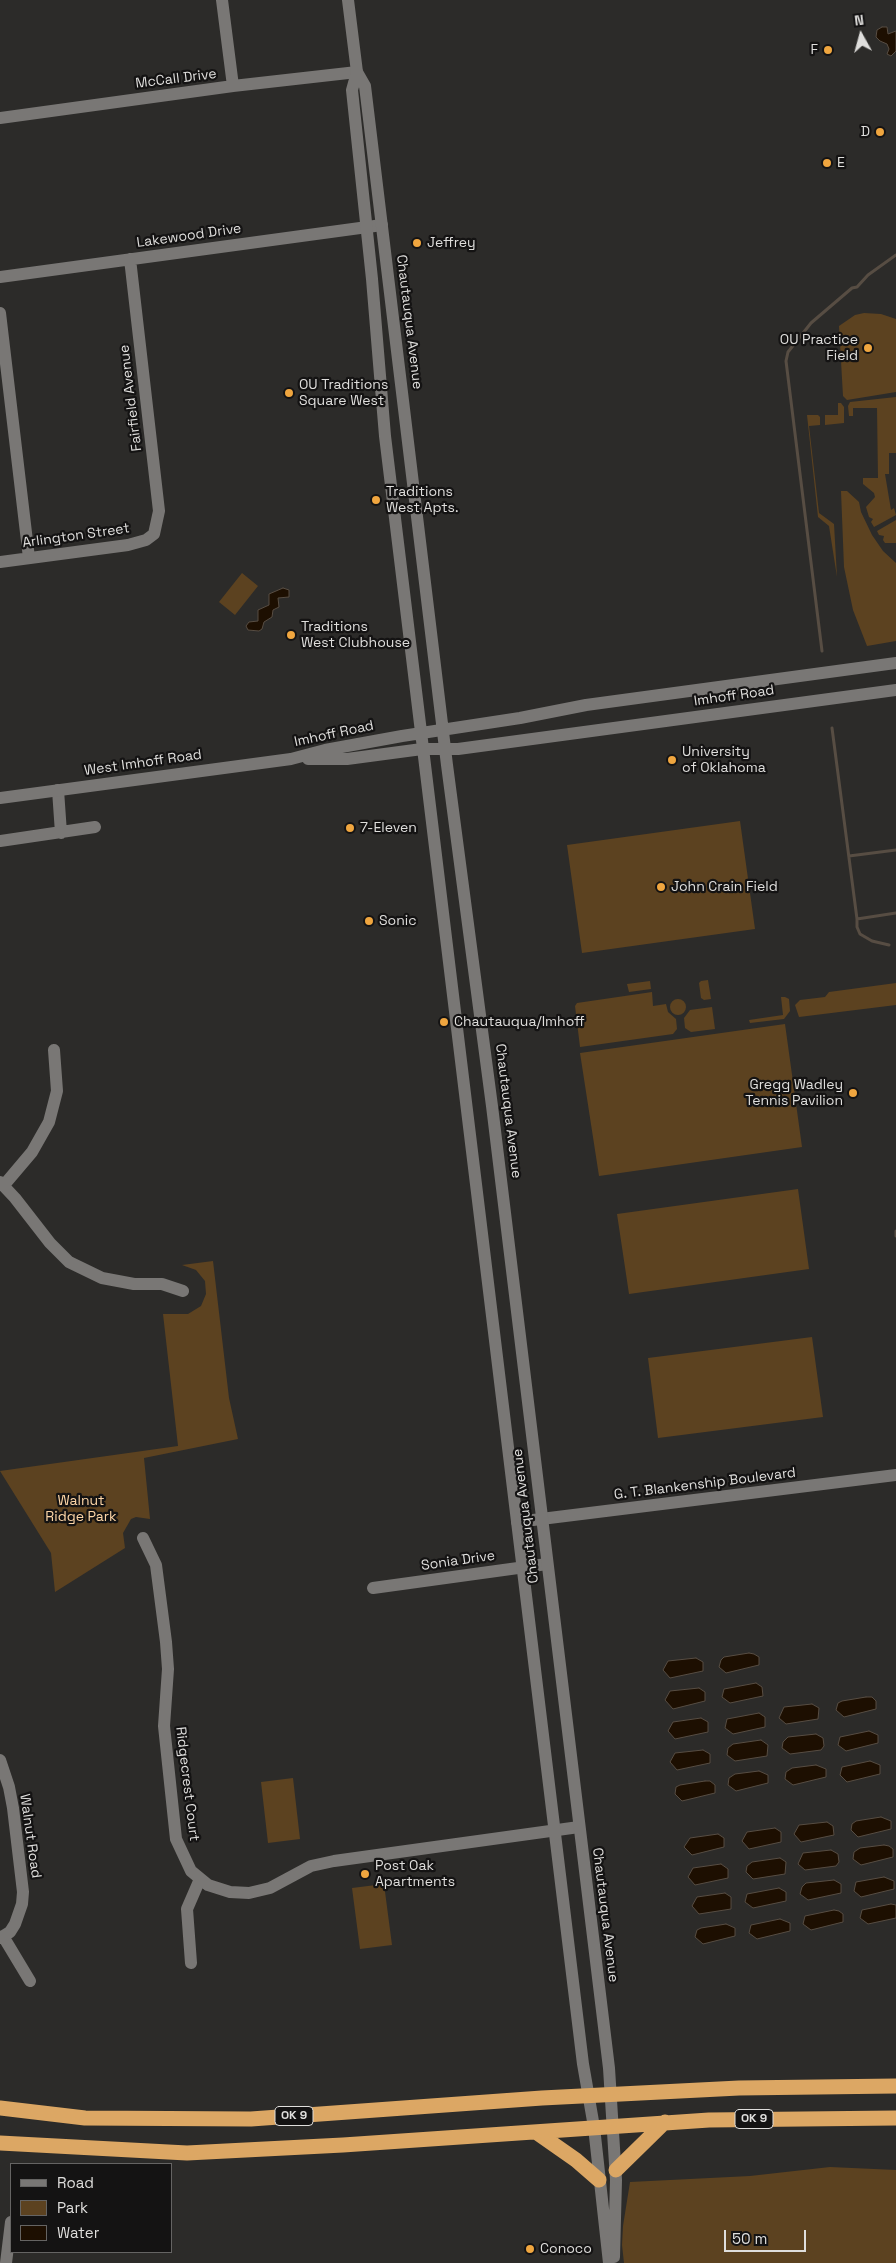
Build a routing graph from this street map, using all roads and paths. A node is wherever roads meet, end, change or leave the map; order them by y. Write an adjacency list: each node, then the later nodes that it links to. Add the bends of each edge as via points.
1 (222, 0): 4 (street)
2 (348, 0): 3 (street, Chautauqua Avenue)
3 (356, 72): 4 (street, McCall Drive); 6 (street, Chautauqua Avenue, via 365,86); 7 (street, Chautauqua Avenue, via 352,90)
4 (233, 86): 5 (street, McCall Drive)
5 (0, 118)
6 (382, 225): 7 (street, Lakewood Drive); 16 (street, Chautauqua Avenue)
7 (366, 227): 8 (street, Lakewood Drive); 17 (street, Chautauqua Avenue, via 384,436)
8 (130, 259): 9 (street, Lakewood Drive); 11 (street, Fairfield Avenue, via 159,512)
9 (0, 277)
10 (0, 313): 12 (street)
11 (154, 534): 12 (street, Arlington Street, via 128,545)
12 (29, 558): 13 (street, Arlington Street)
13 (0, 562)
14 (896, 663): 16 (street, Imhoff Road, via 586,705)
15 (896, 690): 19 (street, Imhoff Road)
16 (443, 729): 17 (street, Imhoff Road); 19 (street, Chautauqua Avenue)
17 (420, 733): 18 (street, Chautauqua Avenue); 20 (street, Imhoff Road)
18 (422, 749): 19 (street, Imhoff Road); 20 (street, Imhoff Road, via 347,759); 31 (street, Chautauqua Avenue)
19 (446, 749): 30 (street, Chautauqua Avenue)
20 (290, 759): 21 (street, West Imhoff Road)
21 (58, 790): 22 (street, West Imhoff Road); 24 (street)
22 (0, 798)
23 (94, 827): 24 (street)
24 (61, 833): 25 (street)
25 (0, 841)
26 (54, 1050): 27 (street, via 57,1091 50,1122 32,1152)
27 (2, 1184): 28 (street, via 50,1244 69,1262 102,1278 134,1284 162,1284)
28 (183, 1291)
29 (896, 1475): 30 (street, G. T. Blankenship Boulevard)
30 (541, 1518): 31 (street, G. T. Blankenship Boulevard); 33 (street, Chautauqua Avenue)
31 (517, 1522): 34 (street, Chautauqua Avenue)
32 (143, 1538): 39 (street, Ridgecrest Court, via 156,1565 166,1642 168,1669 164,1726 176,1839 185,1860)
33 (547, 1564): 34 (street, Sonia Drive); 37 (street, Chautauqua Avenue)
34 (522, 1566): 35 (street, Sonia Drive); 38 (street, Chautauqua Avenue)
35 (373, 1588)
36 (0, 1760): 40 (street, Walnut Road, via 13,1808 23,1892 16,1924)
37 (580, 1827): 38 (street, Ridgecrest Court); 44 (street, Chautauqua Avenue)
38 (555, 1830): 39 (street, Ridgecrest Court, via 334,1861 311,1866 270,1888 249,1893 217,1889); 45 (street, Chautauqua Avenue)
39 (200, 1880): 41 (street, via 187,1909)
40 (2, 1937): 42 (street)
41 (191, 1963)
42 (30, 1981)
43 (896, 2086): 44 (highway, OK 9, via 739,2088)
44 (610, 2095): 45 (highway, OK 9); 49 (street, Chautauqua Avenue)
45 (588, 2096): 46 (highway, OK 9, via 251,2119 85,2118); 50 (street, Chautauqua Avenue)
46 (0, 2108)
47 (896, 2118): 48 (highway, OK 9)
48 (665, 2122): 49 (highway, OK 9); 53 (highway)
49 (612, 2126): 50 (highway, OK 9); 53 (street, Chautauqua Avenue)
50 (594, 2127): 51 (highway, OK 9); 54 (street, Chautauqua Avenue)
51 (536, 2132): 52 (highway, OK 9, via 187,2153); 54 (highway)
52 (0, 2143)
53 (616, 2170): 58 (street, Chautauqua Avenue)
54 (599, 2180): 57 (street, Chautauqua Avenue)
55 (10, 2230): 56 (street)
56 (6, 2263)
57 (609, 2263)
58 (614, 2263)

